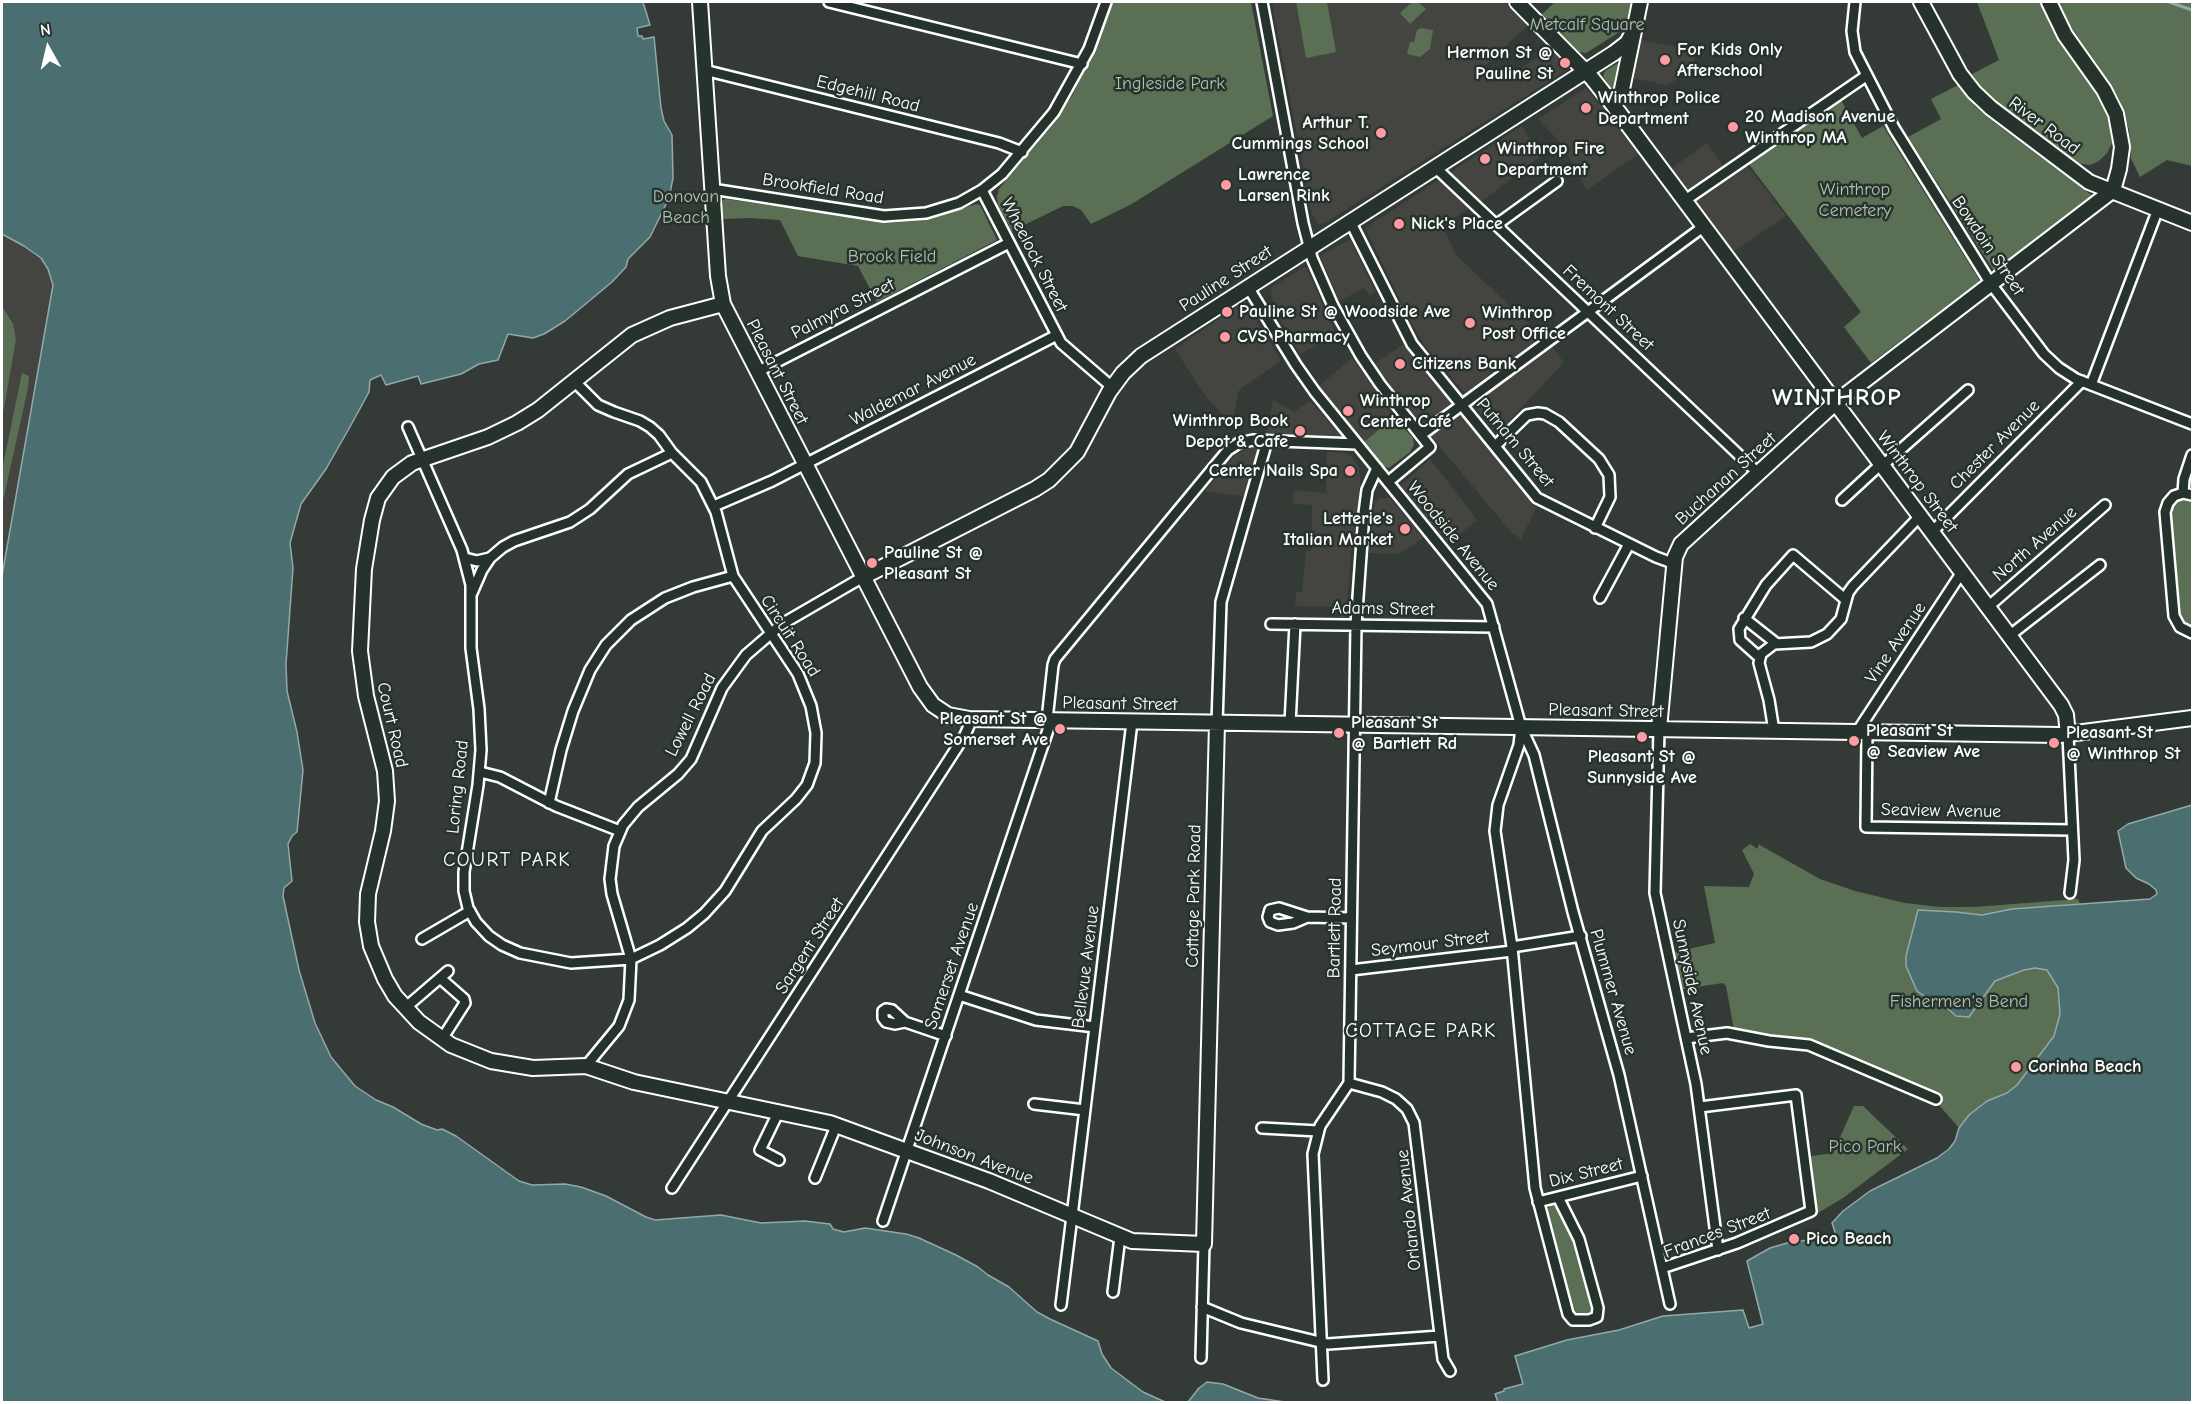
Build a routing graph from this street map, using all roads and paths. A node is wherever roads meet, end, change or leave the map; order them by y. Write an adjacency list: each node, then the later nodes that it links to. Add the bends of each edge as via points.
1 (700, 2): 13 (main road, Pleasant Street)
2 (829, 2): 10 (street)
3 (1106, 2): 12 (street, Brookfield Road)
4 (1262, 2): 30 (street)
5 (1517, 2): 14 (main road, Winthrop Street)
6 (1640, 2): 11 (main road)
7 (1855, 2): 15 (street, Bowdoin Street, via 1853,42)
8 (1921, 2): 22 (main road, River Road, via 1956,67 1979,98 2080,176)
9 (2049, 2): 22 (main road, via 2065,35 2116,114 2121,159)
10 (863, 6): 12 (street)
11 (1634, 30): 14 (main road, Pauline Street, via 1621,47); 16 (main road, via 1622,94)
12 (1082, 64): 17 (street, Brookfield Road, via 1060,104)
13 (704, 70): 17 (street, Edgehill Road); 20 (main road, Pleasant Street)
14 (1586, 71): 16 (main road, Winthrop Street); 18 (main road, Pauline Street)
15 (1866, 76): 23 (street); 31 (street, Bowdoin Street, via 1905,148)
16 (1614, 106): 23 (main road, Winthrop Street)
17 (1022, 152): 21 (street, Brookfield Road)
18 (1435, 167): 25 (main road, Pauline Street); 27 (street, Fremont Street)
19 (1557, 181): 27 (street)
20 (712, 189): 21 (street, Brookfield Road, via 890,217 939,210); 33 (main road, Pleasant Street)
21 (982, 190): 29 (street, Wheelock Street)
22 (2112, 191): 24 (main road, River Road); 31 (main road, Buchanan Street)
23 (1684, 201): 28 (main road, Winthrop Street)
24 (2158, 209): 26 (main road, River Road); 38 (street, Chester Avenue)
25 (1350, 221): 30 (main road, Pauline Street); 42 (street, Putnam Street, via 1407,336)
26 (2193, 223)
27 (1496, 225): 34 (street, Fremont Street)
28 (1703, 226): 34 (street); 41 (main road, Winthrop Street)
29 (1009, 243): 35 (street, Wheelock Street); 36 (street, Palmyra Street)
30 (1309, 247): 32 (main road, Pauline Street); 45 (street, via 1328,294 1361,356)
31 (1991, 284): 38 (street, Bowdoin Street, via 2047,358); 41 (main road, Buchanan Street)
32 (1248, 286): 39 (main road, Pauline Street, via 1146,352); 47 (street, Woodside Avenue, via 1302,375)
33 (723, 304): 36 (main road, Pleasant Street); 37 (main road, Court Road, via 678,315 640,331)
34 (1588, 312): 42 (street); 55 (street, Fremont Street)
35 (1057, 335): 39 (street, via 1067,350); 52 (street, Waldemar Avenue)
36 (757, 372): 52 (main road, Pleasant Street)
37 (575, 382): 49 (street, Circuit Road, via 598,405 650,427); 51 (main road, Court Road, via 510,427)
38 (2086, 383): 43 (street, Bowdoin Street); 63 (street, Chester Avenue)
39 (1112, 387): 71 (main road, Pauline Street, via 1080,448 1053,477)
40 (1968, 390): 53 (street)
41 (1835, 403): 53 (main road, Winthrop Street); 55 (main road, Buchanan Street)
42 (1461, 405): 45 (street); 48 (street, Putnam Street)
43 (2193, 424)
44 (408, 427): 51 (street, Loring Road)
45 (1421, 435): 56 (street, via 1430,447)
46 (1267, 441): 47 (street, Somerset Avenue); 88 (street, Somerset Avenue, via 1244,441 1228,450 1055,659); 90 (street, Cottage Park Road, via 1221,602)
47 (1357, 444): 54 (street, Woodside Avenue)
48 (1495, 446): 62 (street, Putnam Street, via 1540,500); 62 (street, via 1527,415 1545,414 1559,422 1599,459 1609,475 1610,497)
49 (672, 453): 60 (street, Circuit Road, via 698,477); 66 (street, via 628,474 575,519 514,541)
50 (2193, 455): 57 (street, via 2184,479)
51 (421, 458): 65 (street, Loring Road); 114 (main road, Court Road, via 396,474 378,498 366,554 361,615 363,677 387,793 384,826 368,894 367,927 380,969)
52 (805, 464): 60 (street, Waldemar Avenue); 71 (main road, Pleasant Street)
53 (1882, 465): 58 (street); 61 (main road, Winthrop Street)
54 (1377, 468): 56 (street, Woodside Avenue); 79 (street, Bartlett Road, via 1367,490)
55 (1758, 473): 67 (main road, Buchanan Street, via 1684,541 1677,550)
56 (1388, 482): 80 (street, Woodside Avenue, via 1488,604)
57 (2188, 494): 82 (street, via 2170,500 2165,514 2175,616 2180,627)
58 (1842, 500)
59 (2104, 505): 75 (street, North Avenue)
60 (714, 506): 70 (street, Circuit Road)
61 (1920, 516): 63 (main road, Winthrop Street); 74 (street, via 1853,586)
62 (1595, 528): 64 (street, Putnam Street)
63 (1932, 532): 69 (main road, Winthrop Street)
64 (1629, 544): 67 (street, Putnam Street); 73 (street)
65 (465, 558): 66 (street); 72 (street, Loring Road)
66 (490, 558): 72 (street)
67 (1675, 564): 94 (main road, Buchanan Street)
68 (2100, 565): 83 (street)
69 (1962, 572): 75 (main road, Winthrop Street); 96 (street, Vine Avenue)
70 (733, 576): 81 (street, Circuit Road); 99 (street, via 658,602 606,645 576,702)
71 (863, 577): 81 (street, Lowell Road); 87 (main road, Pleasant Street, via 929,700 951,716)
72 (472, 594): 98 (street, Loring Road, via 470,642 479,717)
73 (1600, 598)
74 (1846, 600): 76 (street, via 1793,555); 84 (street, via 1840,619 1827,634 1811,642)
75 (1988, 607): 83 (main road, Winthrop Street)
76 (1744, 618): 84 (street); 85 (street, via 1739,637)
77 (1271, 624): 78 (street, Adams Street)
78 (1294, 624): 79 (street, Adams Street); 91 (street)
79 (1356, 625): 80 (street, Adams Street); 92 (street, Bartlett Road)
80 (1494, 627): 93 (street, Woodside Avenue)
81 (770, 633): 101 (street, Lowell Road, via 728,677 691,759 633,811); 109 (street, Circuit Road, via 798,674 813,713 817,750 810,780 762,831 729,885 704,914 677,935)
82 (2193, 633)
83 (2009, 636): 97 (main road, Winthrop Street, via 2062,707)
84 (1778, 644): 85 (street, via 1765,649)
85 (1759, 657): 95 (street)
86 (2193, 718): 97 (main road, Pleasant Street)
87 (972, 719): 88 (main road, Pleasant Street); 123 (street, Sargent Street)
88 (1049, 721): 89 (main road, Pleasant Street); 113 (street, Somerset Avenue)
89 (1132, 722): 90 (main road, Pleasant Street); 116 (street, Bellevue Avenue)
90 (1217, 723): 91 (main road, Pleasant Street); 141 (main road, Cottage Park Road)
91 (1290, 724): 92 (main road, Pleasant Street)
92 (1354, 725): 93 (main road, Pleasant Street); 105 (street, Bartlett Road)
93 (1521, 727): 94 (main road, Pleasant Street); 106 (street, Plummer Avenue, via 1534,755); 108 (street, Woodside Avenue, via 1495,825)
94 (1659, 729): 95 (main road, Pleasant Street); 118 (street, Sunnyside Avenue, via 1655,893)
95 (1774, 731): 96 (main road, Pleasant Street)
96 (1862, 732): 97 (main road, Pleasant Street); 100 (street, Seaview Avenue, via 1866,826)
97 (2068, 735): 100 (street, Winthrop Street)
98 (480, 772): 99 (street, via 500,777); 103 (street, Loring Road, via 463,876)
99 (549, 803): 101 (street)
100 (2072, 830): 102 (street, Winthrop Street, via 2074,865)
101 (620, 831): 109 (street, via 613,852 611,884)
102 (2070, 893)
103 (470, 911): 107 (street); 109 (street, Loring Road, via 489,936 520,953 571,963)
104 (1306, 917): 105 (street)
105 (1352, 918): 110 (street, Bartlett Road)
106 (1581, 936): 108 (street, Seymour Street); 133 (street, Plummer Avenue)
107 (422, 939)
108 (1512, 949): 110 (street, Seymour Street); 137 (street, Woodside Avenue)
109 (630, 958): 120 (street, via 630,996 625,1014)
110 (1351, 970): 121 (street, Bartlett Road)
111 (448, 971): 112 (street)
112 (440, 978): 114 (street); 119 (street, via 465,1003)
113 (959, 995): 116 (street, via 1036,1020); 117 (street, Somerset Avenue)
114 (405, 1008): 119 (main road, Court Road)
115 (905, 1022): 117 (street)
116 (1095, 1027): 126 (street, Bellevue Avenue)
117 (946, 1036): 131 (street, Somerset Avenue)
118 (1686, 1038): 122 (street, via 1727,1033 1809,1046); 125 (street, Sunnyside Avenue)
119 (442, 1039): 120 (main road, Court Road, via 472,1054 509,1065)
120 (586, 1066): 123 (main road, Court Road, via 629,1081)
121 (1349, 1083): 130 (street); 148 (street, Orlando Avenue, via 1396,1099 1414,1123)
122 (1936, 1099)
123 (728, 1103): 127 (main road, Johnson Avenue); 135 (street, Sargent Street)
124 (1034, 1104): 126 (street)
125 (1700, 1107): 142 (street, Sunnyside Avenue); 142 (street, Frances Street, via 1796,1095 1812,1211)
126 (1085, 1110): 138 (street, Bellevue Avenue)
127 (778, 1113): 128 (main road, Johnson Avenue); 132 (street, via 760,1150)
128 (836, 1126): 131 (main road, Johnson Avenue); 134 (street)
129 (1262, 1128): 130 (street)
130 (1318, 1131): 149 (street, via 1312,1160)
131 (907, 1151): 138 (main road, Johnson Avenue); 139 (street, Somerset Avenue)
132 (779, 1160)
133 (1642, 1176): 136 (street, Dix Street); 143 (street, Plummer Avenue)
134 (815, 1178)
135 (672, 1188)
136 (1558, 1197): 137 (street, Dix Street); 137 (street, Woodside Avenue, via 1577,1234 1598,1308 1597,1317 1589,1320 1573,1320 1568,1314)
137 (1538, 1202)
138 (1072, 1216): 140 (main road, Johnson Avenue); 146 (street, Bellevue Avenue)
139 (883, 1221)
140 (1120, 1237): 141 (main road, Johnson Avenue, via 1138,1242); 144 (street)
141 (1204, 1244): 147 (street, Cottage Park Road)
142 (1718, 1250): 143 (street, Frances Street)
143 (1662, 1268): 145 (street, Frances Street)
144 (1113, 1292)
145 (1670, 1304)
146 (1061, 1305)
147 (1202, 1307): 149 (street, via 1241,1323); 150 (street, Cottage Park Road)
148 (1440, 1336): 149 (street); 151 (street, Orlando Avenue)
149 (1321, 1342): 152 (street)
150 (1201, 1358)
151 (1450, 1371)
152 (1323, 1380)

